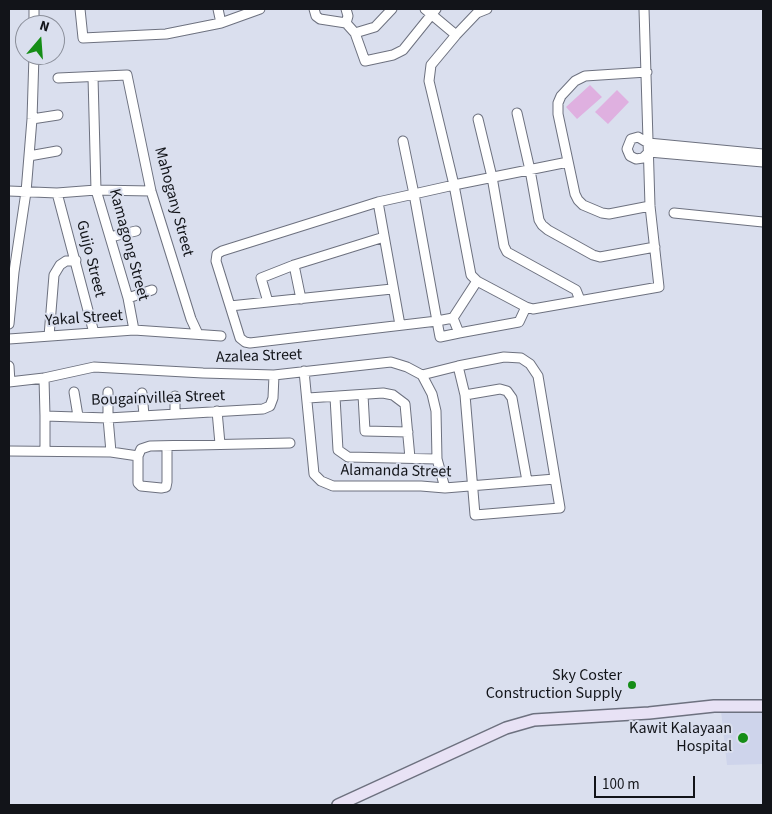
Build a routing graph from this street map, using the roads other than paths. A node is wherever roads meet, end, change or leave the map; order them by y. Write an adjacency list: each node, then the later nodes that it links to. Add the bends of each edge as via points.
1 (80, 9): 10 (street, via 83,38 166,34)
2 (218, 9): 10 (street)
3 (260, 9): 10 (street)
4 (314, 9): 11 (street, via 320,19)
5 (346, 9): 11 (street)
6 (392, 9): 12 (street, via 375,27)
7 (488, 9): 13 (street, via 477,13)
8 (644, 9): 15 (street)
9 (431, 10): 12 (street, via 403,50 393,55 365,61); 13 (street)
10 (221, 23)
11 (346, 23): 12 (street)
12 (355, 33)
13 (456, 35): 31 (street, via 431,65 430,81)
14 (34, 65): 21 (street)
15 (647, 72): 23 (street); 27 (street, via 585,76 575,81 561,96 558,114)
16 (93, 77): 17 (street); 32 (street, Kamagong Street); 34 (street, Mahogany Street, via 127,75)
17 (58, 78)
18 (517, 113): 29 (street)
19 (58, 115): 21 (street)
20 (478, 119): 30 (street)
21 (32, 120): 26 (street)
22 (403, 141): 37 (street)
23 (648, 148): 25 (street); 28 (street); 39 (street)
24 (57, 151): 26 (street)
25 (763, 154)
26 (29, 156): 35 (street)
27 (568, 162): 29 (street); 39 (street, via 575,194 583,205 610,214)
28 (763, 162)
29 (530, 170): 30 (street); 45 (street, via 539,220 548,230 600,257)
30 (492, 177): 31 (street); 54 (street, via 507,252 576,290)
31 (454, 184): 37 (street); 49 (street, via 469,269)
32 (96, 190): 34 (street); 36 (street); 43 (street, Kamagong Street)
33 (9, 191): 35 (street)
34 (151, 191): 65 (street, Mahogany Street)
35 (26, 192): 36 (street); 48 (street)
36 (57, 193): 46 (street, Guijo Street)
37 (414, 194): 38 (street); 59 (street)
38 (378, 202): 44 (street); 56 (street, via 217,254)
39 (650, 206): 45 (street)
40 (674, 213): 41 (street)
41 (763, 222)
42 (136, 231): 43 (street)
43 (110, 237): 52 (street, Kamagong Street)
44 (384, 237): 47 (street); 50 (street)
45 (655, 247): 54 (street, via 658,287)
46 (76, 260): 63 (street, Guijo Street); 66 (street, via 60,264 54,275)
47 (294, 265): 53 (street); 55 (street, via 261,278)
48 (12, 271): 60 (street)
49 (477, 281): 57 (street); 58 (street)
50 (392, 289): 53 (street); 61 (street)
51 (152, 290): 52 (street)
52 (128, 298): 62 (street, Kamagong Street)
53 (301, 298): 55 (street)
54 (580, 300): 57 (street)
55 (268, 302): 56 (street)
56 (230, 306): 61 (street, via 240,338 250,343)
57 (526, 307): 64 (street, via 519,322)
58 (453, 318): 59 (street); 64 (street)
59 (437, 321): 61 (street); 64 (street, via 440,337)
60 (9, 324)
61 (400, 325)
62 (134, 330): 63 (street, Yakal Street); 65 (street, Yakal Street)
63 (94, 333): 66 (street, Yakal Street)
64 (459, 333)
65 (198, 334): 67 (street, Yakal Street)
66 (50, 336): 68 (street, Yakal Street)
67 (221, 336)
68 (9, 339)
69 (9, 366): 75 (street)
70 (458, 366): 73 (street); 80 (street); 100 (street, via 504,357 521,358 530,364 538,376)
71 (304, 371): 72 (street, Azalea Street); 73 (street, Azalea Street, via 391,362); 83 (street, Alamanda Street)
72 (274, 375): 74 (street, Azalea Street, via 94,367); 84 (street, Bougainvillea Street, via 270,406)
73 (422, 375): 99 (street, via 436,411)
74 (44, 378): 75 (street, Azalea Street); 87 (street)
75 (9, 382)
76 (74, 392): 88 (street)
77 (108, 392): 89 (street)
78 (142, 393): 86 (street)
79 (363, 395): 82 (street); 90 (street, via 383,392 405,404); 90 (street, via 365,431)
80 (465, 395): 101 (street, via 500,389 507,391 512,398); 102 (street)
81 (175, 396): 85 (street)
82 (335, 397): 83 (street); 98 (street, via 338,450 348,458)
83 (308, 398): 103 (street, Alamanda Street, via 314,474 321,481 333,486)
84 (217, 411): 85 (street, Bougainvillea Street); 92 (street)
85 (175, 414): 86 (street, Bougainvillea Street)
86 (144, 415): 89 (street, Bougainvillea Street)
87 (46, 416): 88 (street, Bougainvillea Street); 95 (street)
88 (78, 416): 89 (street, Bougainvillea Street)
89 (108, 418): 96 (street)
90 (408, 432): 98 (street)
91 (290, 443): 92 (street)
92 (220, 444): 93 (street)
93 (167, 446): 97 (street, via 141,449); 97 (street, via 166,487 141,486 138,482)
94 (9, 451): 95 (street)
95 (45, 451): 96 (street)
96 (112, 452): 97 (street)
97 (138, 456)
98 (410, 458): 99 (street)
99 (437, 459): 103 (street)
100 (555, 479): 101 (street, Alamanda Street); 102 (street, via 560,508 475,515)
101 (526, 481): 102 (street, Alamanda Street)
102 (473, 487): 103 (street, Alamanda Street)
103 (445, 488)
104 (763, 706): 105 (main road, via 714,706 534,720 506,728)
105 (338, 805)

